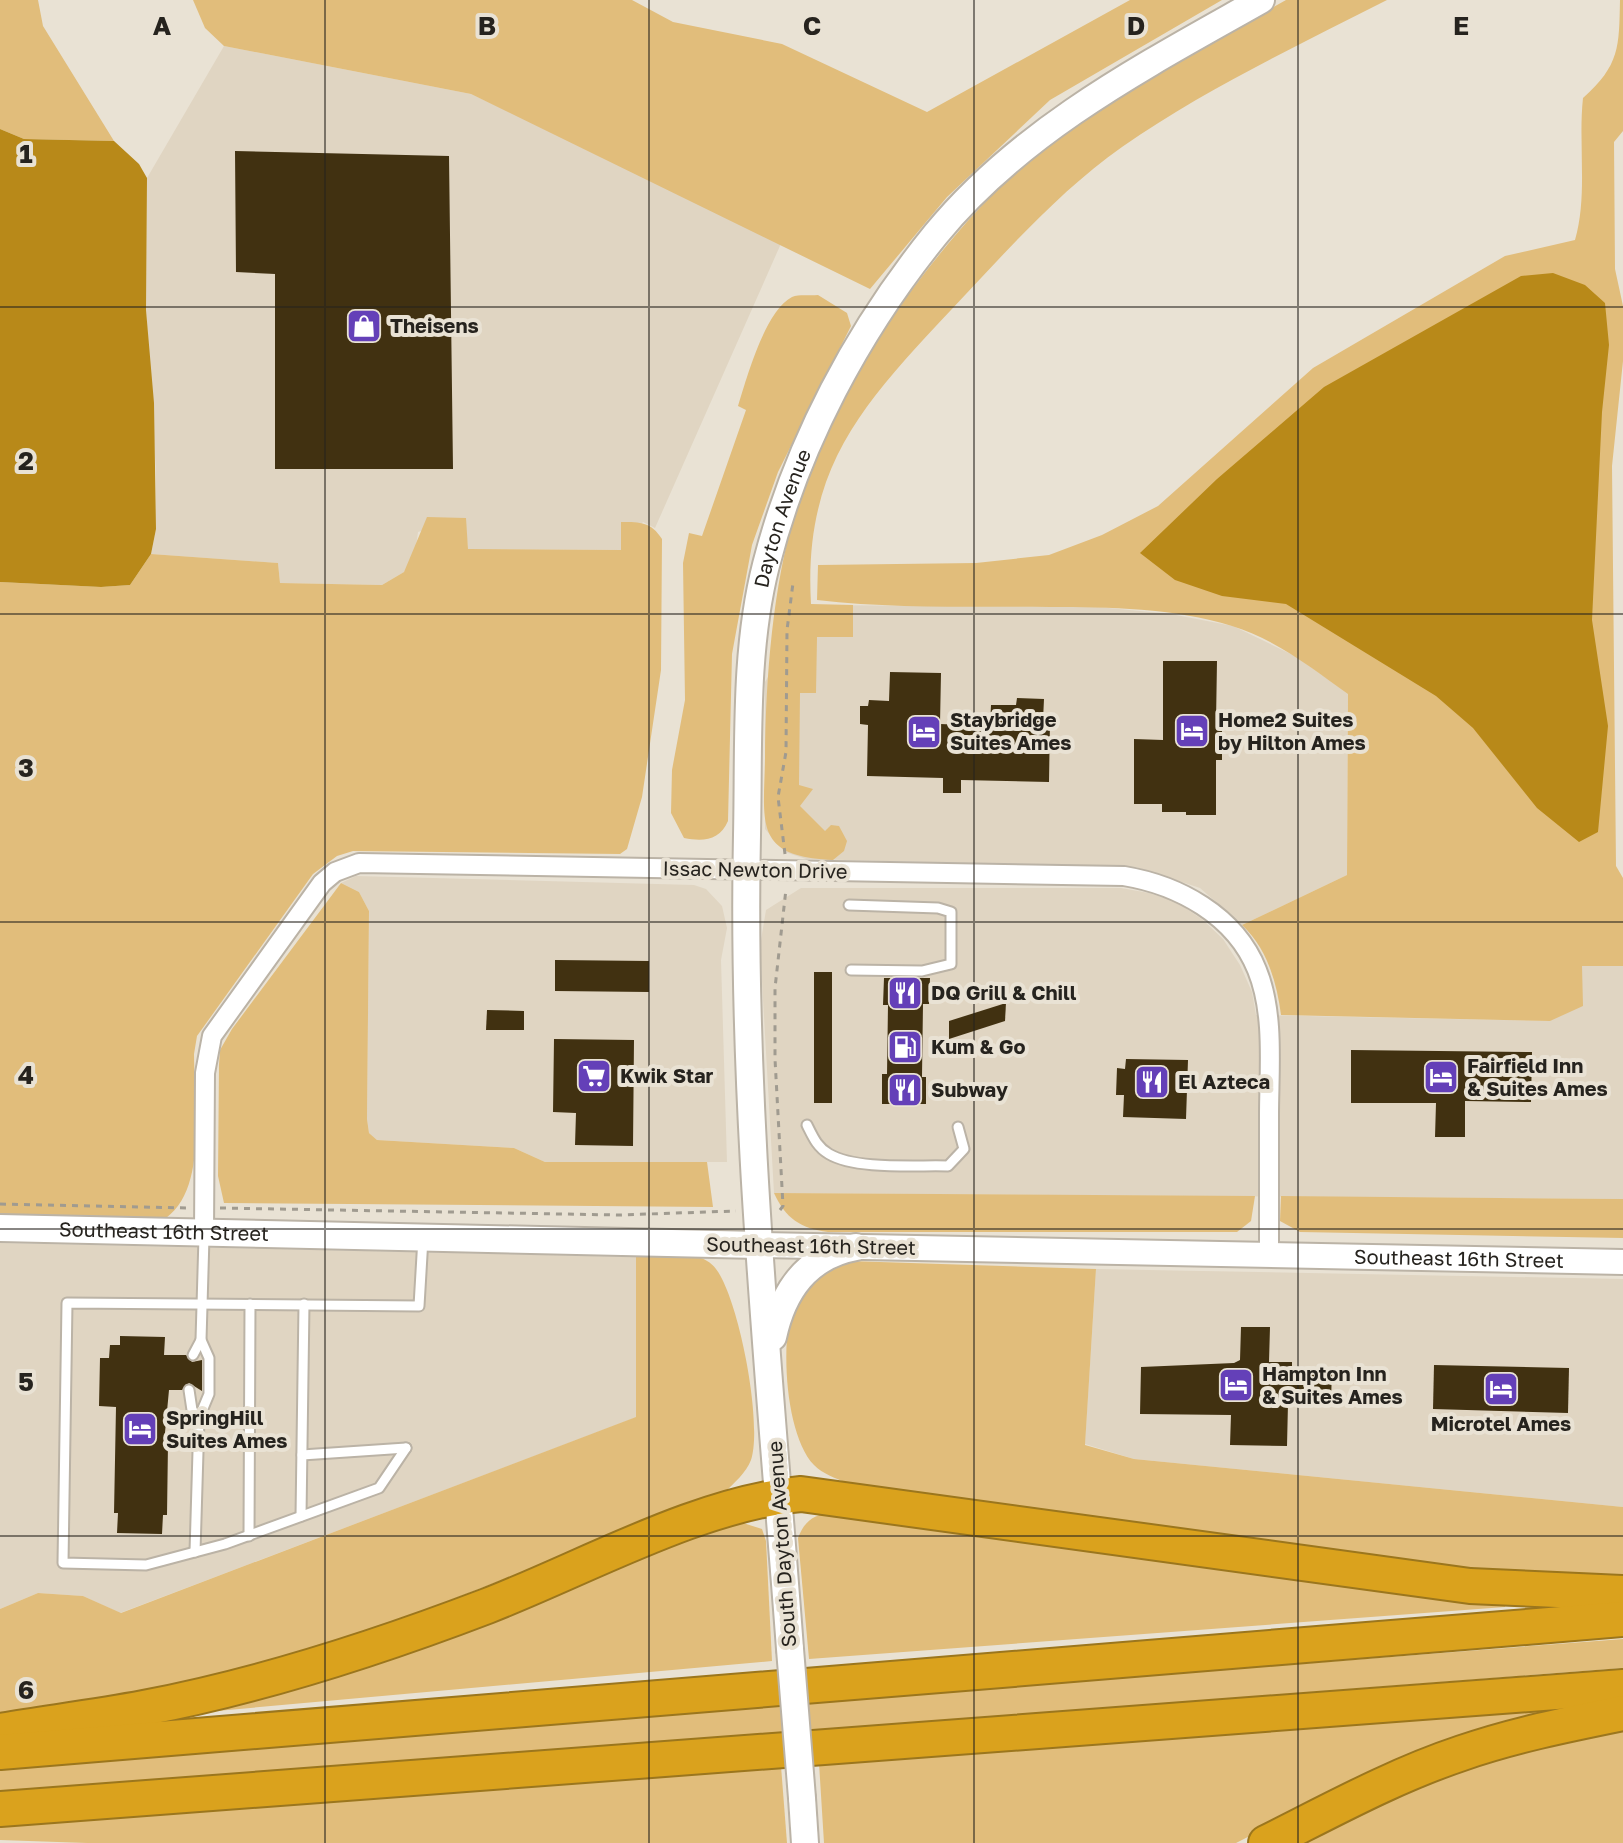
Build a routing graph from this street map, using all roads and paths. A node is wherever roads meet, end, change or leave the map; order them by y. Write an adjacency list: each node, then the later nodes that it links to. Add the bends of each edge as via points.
1 (1261, 0): 4 (main road, Dayton Avenue, via 1064,118 991,177 938,231 875,317 791,483 765,569 753,655)
2 (793, 583): 3 (path, via 787,630 786,752 778,797)
3 (785, 852)
4 (746, 871): 16 (street, Issac Newton Drive, via 359,863 335,872 212,1036 205,1073); 18 (main road, Dayton Avenue); 20 (street, Issac Newton Drive, via 1124,876 1159,882 1206,908 1244,946 1258,970 1264,997 1269,1045)
5 (786, 891): 13 (path, via 775,988)
6 (849, 905): 7 (lane, via 951,912 951,964 922,971)
7 (851, 970)
8 (807, 1125): 9 (lane, via 815,1143 831,1155 856,1162 948,1166 964,1149)
9 (958, 1127)
10 (0, 1204): 11 (path)
11 (180, 1208)
12 (227, 1209): 14 (path)
13 (782, 1210)
14 (719, 1212)
15 (0, 1228): 16 (main road, Southeast 16th Street)
16 (204, 1233): 17 (main road, Southeast 16th Street); 22 (lane)
17 (423, 1238): 18 (main road, Southeast 16th Street); 24 (lane, via 419,1306)
18 (759, 1245): 19 (street, Southeast 16th Street); 27 (main road, South Dayton Avenue)
19 (856, 1247): 20 (street, Southeast 16th Street); 27 (main road, via 823,1257 799,1277 782,1306)
20 (1269, 1256): 21 (street, Southeast 16th Street)
21 (1623, 1262)
22 (202, 1304): 23 (lane); 25 (lane); 34 (lane, via 67,1303 63,1563 146,1565)
23 (250, 1304): 24 (lane); 33 (lane)
24 (304, 1304): 30 (lane)
25 (201, 1340): 26 (lane); 29 (lane, via 209,1358 209,1394)
26 (193, 1355)
27 (769, 1368): 31 (main road, South Dayton Avenue)
28 (189, 1390): 29 (lane)
29 (199, 1418): 34 (lane)
30 (302, 1455): 32 (lane); 32 (lane, via 406,1448 379,1488)
31 (779, 1496): 35 (highway, via 817,1496 1470,1586); 39 (highway, via 705,1517 486,1606 345,1655 145,1708); 42 (main road, South Dayton Avenue, bridge)
32 (301, 1516): 33 (lane)
33 (249, 1536): 34 (lane)
34 (195, 1552)
35 (1623, 1593)
36 (1623, 1619): 40 (highway)
37 (1623, 1687): 41 (highway)
38 (1623, 1713): 43 (highway, via 1462,1753 1390,1781)
39 (0, 1731)
40 (0, 1752)
41 (0, 1809)
42 (805, 1843)
43 (1266, 1843)

